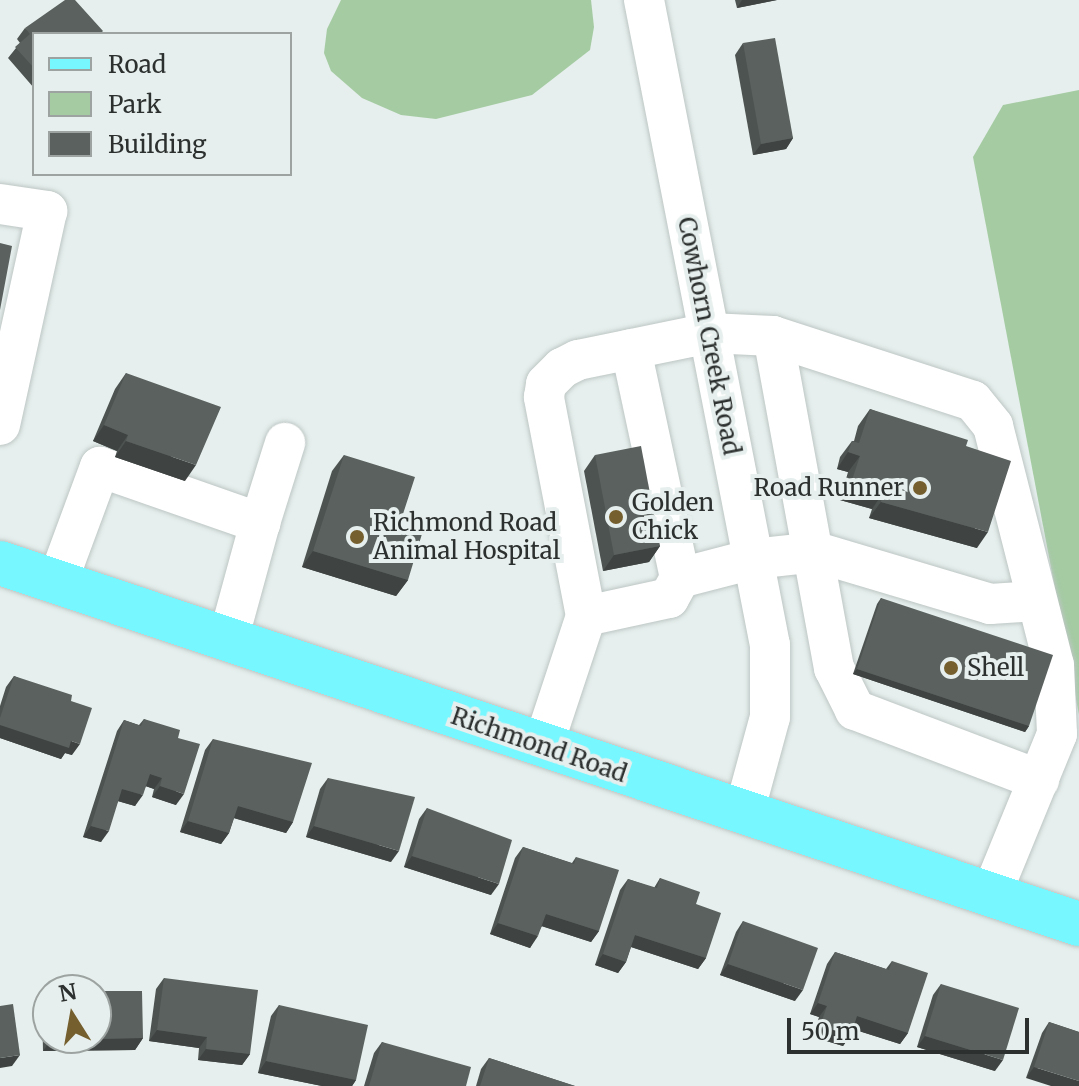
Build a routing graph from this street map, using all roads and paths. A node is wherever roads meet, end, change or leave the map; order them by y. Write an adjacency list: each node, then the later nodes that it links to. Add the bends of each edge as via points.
1 (644, 0): 3 (street, Cowhorn Creek Road)
2 (0, 204): 6 (street, via 47,211)
3 (709, 333): 4 (street); 5 (street); 10 (street, Cowhorn Creek Road)
4 (773, 336): 9 (street); 14 (street, via 973,401 985,412)
5 (631, 349): 12 (street); 15 (street, via 562,368 546,384 544,397)
6 (0, 425)
7 (285, 443): 8 (street)
8 (260, 523): 13 (street, via 100,467); 16 (street)
9 (816, 552): 10 (street); 14 (street, via 990,604); 18 (street, via 834,668 855,710)
10 (753, 559): 12 (street); 19 (street, Cowhorn Creek Road, via 770,645 770,717)
11 (0, 563): 13 (main road, Richmond Road)
12 (680, 578): 15 (street, via 669,598)
13 (57, 583): 16 (main road, Richmond Road)
14 (1037, 601): 18 (street, via 1054,665 1057,734)
15 (586, 616): 17 (street)
16 (228, 640): 17 (main road, Richmond Road)
17 (543, 746): 19 (main road, Richmond Road)
18 (1039, 780): 20 (street)
19 (744, 813): 20 (main road, Richmond Road)
20 (991, 895): 21 (main road, Richmond Road)
21 (1079, 924)

